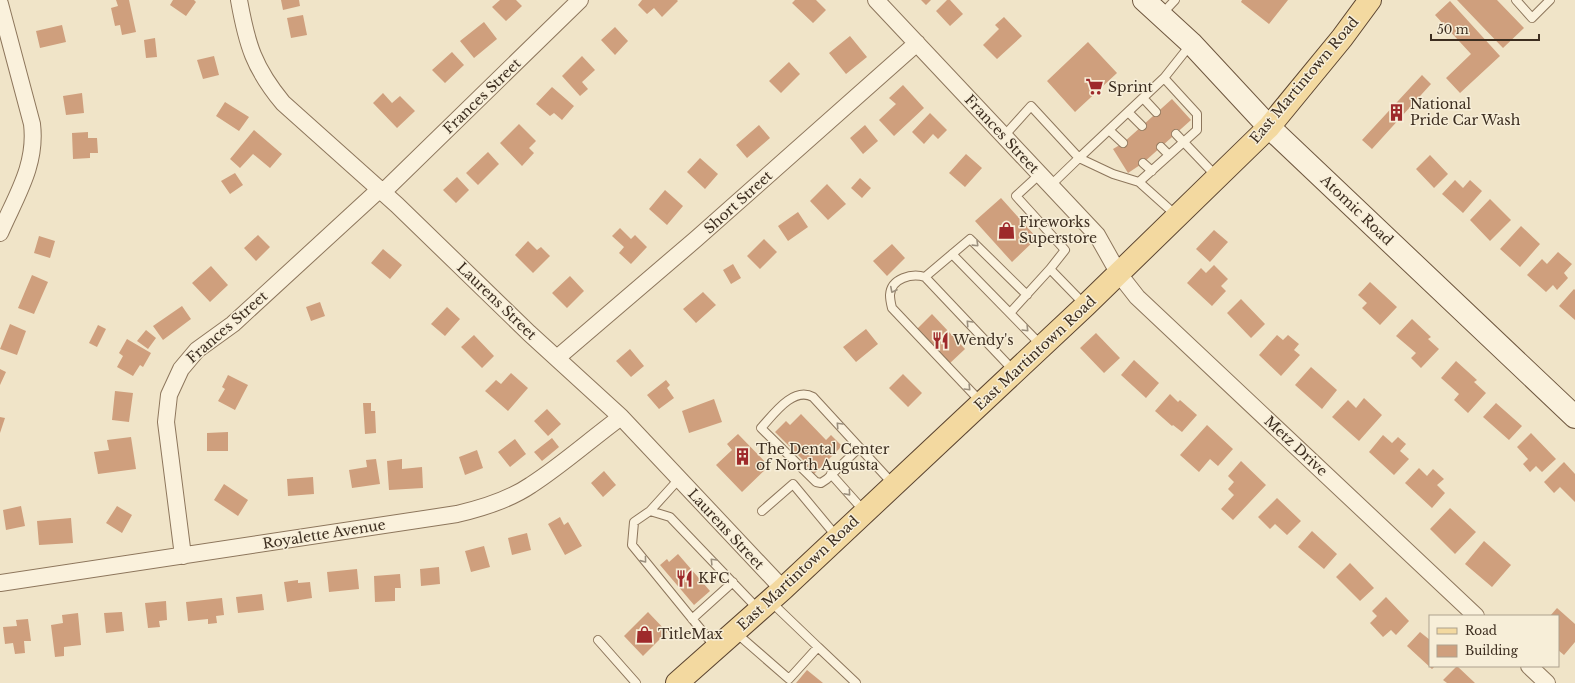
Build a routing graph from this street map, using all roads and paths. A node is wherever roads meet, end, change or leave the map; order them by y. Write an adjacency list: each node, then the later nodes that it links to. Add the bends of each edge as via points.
1 (239, 0): 32 (street, Laurens Street, via 247,43 260,72 271,88 292,112)
2 (580, 0): 32 (street, Frances Street)
3 (876, 0): 10 (street, Frances Street)
4 (1144, 0): 9 (main road, Atomic Road)
5 (1370, 0): 18 (main road, East Martintown Road)
6 (1516, 0): 7 (lane, via 1532,18)
7 (1550, 0)
8 (0, 4): 12 (street)
9 (1168, 8): 11 (main road, Atomic Road)
10 (917, 43): 21 (street, Frances Street); 43 (street, Short Street)
11 (1192, 43): 13 (lane); 18 (main road, Atomic Road)
12 (5, 46): 34 (street, via 32,124 34,148 30,167)
13 (1164, 78): 14 (lane); 22 (lane, via 1198,114 1197,130)
14 (1143, 98): 15 (lane); 16 (lane)
15 (1128, 112): 17 (lane); 19 (lane)
16 (1156, 112)
17 (1142, 126)
18 (1269, 126): 29 (main road, East Martintown Road); 47 (main road, Atomic Road)
19 (1109, 130): 23 (lane); 26 (lane)
20 (1176, 134): 22 (lane)
21 (1004, 136): 26 (lane, via 1030,106); 30 (street, Frances Street)
22 (1184, 142): 25 (lane); 29 (lane)
23 (1123, 143)
24 (1161, 147): 25 (lane)
25 (1169, 155): 28 (lane)
26 (1079, 158): 30 (lane); 31 (lane, via 1113,174)
27 (1144, 163): 28 (lane)
28 (1152, 171): 31 (lane)
29 (1217, 177): 33 (main road, East Martintown Road)
30 (1045, 180): 36 (lane, via 1016,196 1065,250); 37 (street, Frances Street, via 1097,235)
31 (1139, 182): 33 (lane)
32 (382, 191): 43 (street, Laurens Street); 56 (street, Frances Street, via 233,324 197,350 180,369 170,394 166,422)
33 (1178, 216): 37 (main road, East Martintown Road)
34 (0, 232)
35 (952, 254): 38 (lane); 39 (lane, one-way to 39, via 970,239); 41 (lane)
36 (1050, 269): 39 (lane); 40 (lane)
37 (1119, 274): 40 (main road, East Martintown Road); 60 (street, Metz Drive, via 1137,297)
38 (925, 276): 44 (lane, one-way to 38); 45 (lane, one-way to 45, via 916,274 904,277 894,285 890,294 892,308)
39 (1027, 295): 41 (lane)
40 (1085, 306): 42 (main road, East Martintown Road)
41 (1010, 313): 42 (lane, one-way to 42)
42 (1042, 346): 44 (main road, East Martintown Road)
43 (557, 358): 46 (street, Laurens Street)
44 (1015, 372): 45 (main road, East Martintown Road)
45 (982, 403): 51 (main road, East Martintown Road)
46 (621, 417): 50 (street, Laurens Street); 56 (street, Royalette Avenue, via 531,485 478,509)
47 (1575, 417)
48 (859, 448): 49 (lane); 49 (lane, one-way to 49, via 812,397 806,394 798,394 789,400 761,428 813,481 821,482); 51 (lane)
49 (831, 474): 54 (lane, one-way to 54)
50 (679, 479): 52 (lane); 59 (street, Laurens Street)
51 (894, 485): 54 (main road, East Martintown Road)
52 (650, 511): 57 (lane, one-way to 52, via 670,516); 61 (lane, one-way to 61, via 634,522 632,546)
53 (762, 511): 55 (lane, via 793,484)
54 (864, 512): 55 (main road, East Martintown Road)
55 (838, 538): 59 (main road, East Martintown Road)
56 (183, 556): 58 (street, Royalette Avenue)
57 (733, 582): 59 (lane); 61 (lane)
58 (0, 583)
59 (770, 600): 62 (main road, East Martintown Road); 65 (lane)
60 (1475, 615)
61 (692, 619): 64 (lane)
62 (734, 632): 64 (main road, East Martintown Road); 65 (lane, via 789,679)
63 (598, 640): 67 (lane)
64 (716, 648): 68 (main road, East Martintown Road)
65 (818, 648): 69 (lane)
66 (1530, 667): 70 (street)
67 (636, 683)
68 (677, 683)
69 (856, 683)
70 (1547, 683)

